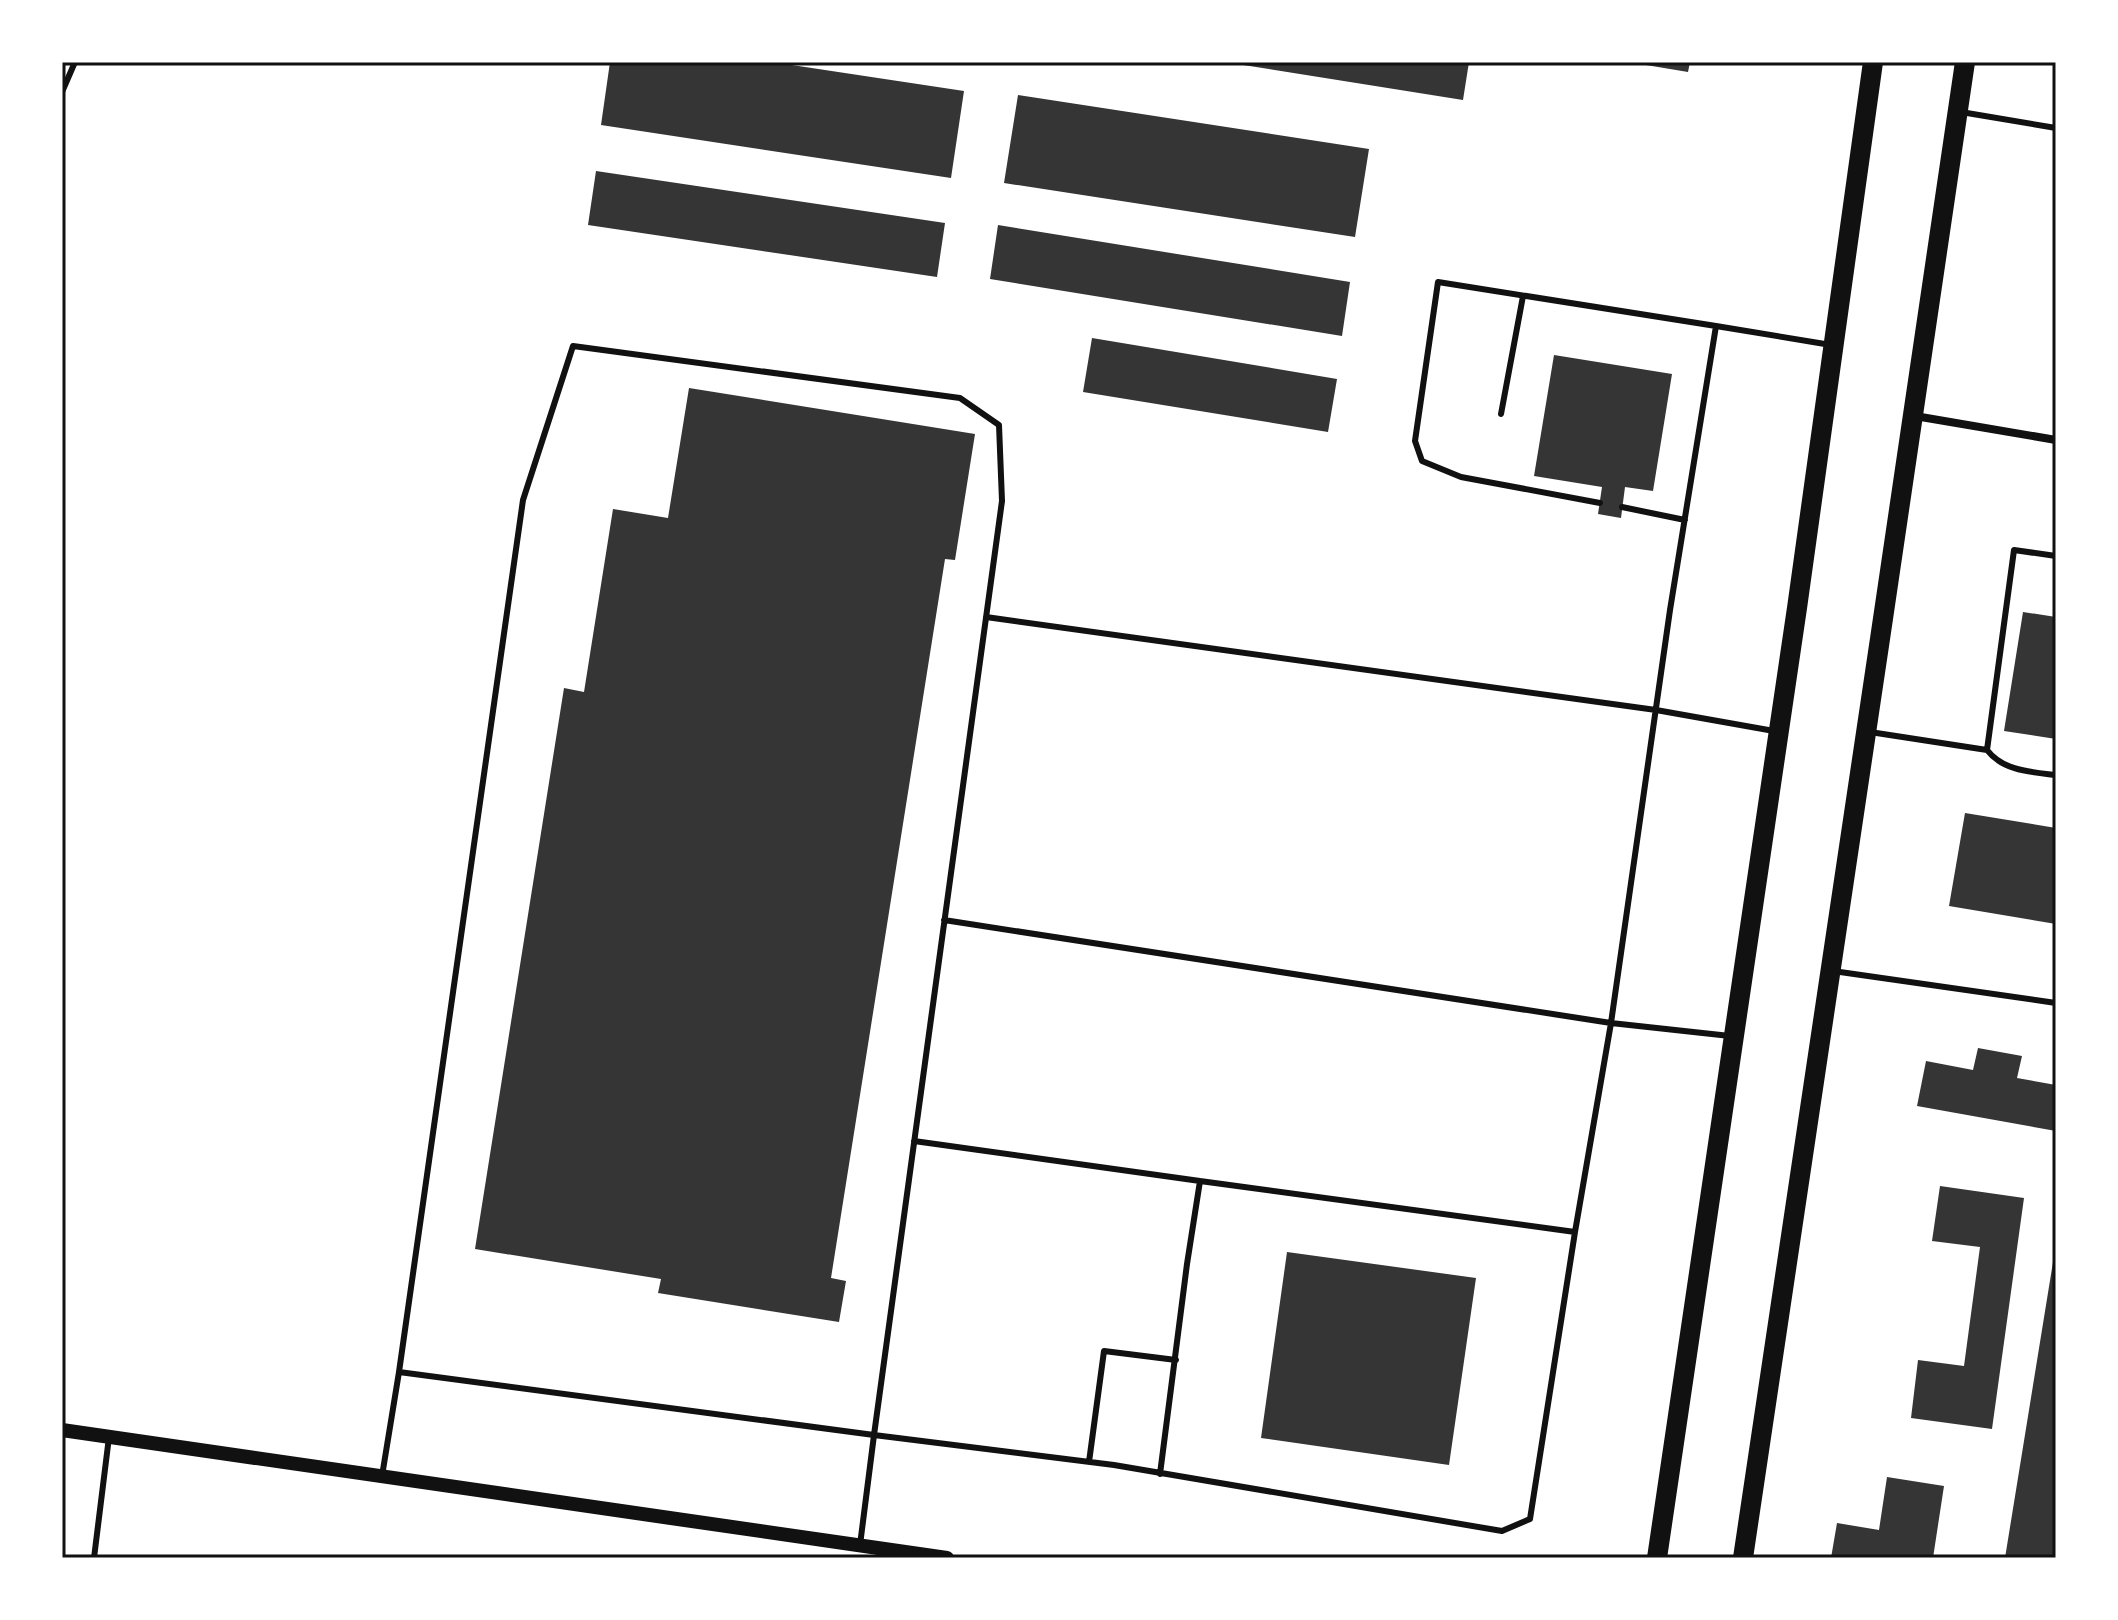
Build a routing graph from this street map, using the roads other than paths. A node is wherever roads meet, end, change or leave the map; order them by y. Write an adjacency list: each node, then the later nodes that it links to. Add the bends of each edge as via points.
1 (75, 62): 4 (lane)
2 (1873, 62): 9 (main road)
3 (1965, 62): 5 (main road)
4 (62, 92)
5 (1958, 112): 6 (lane); 11 (main road)
6 (2056, 128)
7 (1523, 296): 8 (lane); 10 (lane); 13 (lane, via 1438,282 1415,441 1422,461 1461,477)
8 (1716, 326): 9 (lane); 15 (lane)
9 (1834, 346): 20 (main road)
10 (1501, 414)
11 (1914, 416): 12 (street); 19 (main road)
12 (2056, 440)
13 (1600, 503)
14 (1622, 507): 15 (lane)
15 (1685, 520): 18 (lane)
16 (2056, 556): 21 (lane, via 2014,550)
17 (986, 617): 18 (lane); 23 (lane); 32 (lane, via 1002,501 999,425 960,398 573,346 523,500)
18 (1656, 710): 20 (lane); 26 (lane)
19 (1866, 731): 21 (lane); 24 (main road)
20 (1779, 732): 27 (main road)
21 (1987, 750): 22 (lane, via 2006,766)
22 (2056, 775)
23 (944, 920): 26 (lane); 28 (lane)
24 (1829, 970): 25 (lane); 43 (main road)
25 (2056, 1003)
26 (1611, 1023): 27 (lane); 30 (lane)
27 (1733, 1036): 42 (main road)
28 (914, 1141): 29 (lane); 34 (lane)
29 (1200, 1181): 30 (lane); 31 (lane)
30 (1575, 1232): 37 (lane, via 1530,1519 1502,1531)
31 (1176, 1360): 36 (lane, via 1104,1351); 37 (lane)
32 (399, 1372): 34 (lane); 38 (lane)
33 (62, 1430): 35 (street)
34 (874, 1435): 36 (lane); 39 (lane)
35 (109, 1437): 38 (street); 40 (lane)
36 (1089, 1462): 37 (lane)
37 (1160, 1474)
38 (382, 1476): 39 (street)
39 (860, 1545): 41 (street)
40 (94, 1558)
41 (947, 1558)
42 (1657, 1558)
43 (1743, 1558)

